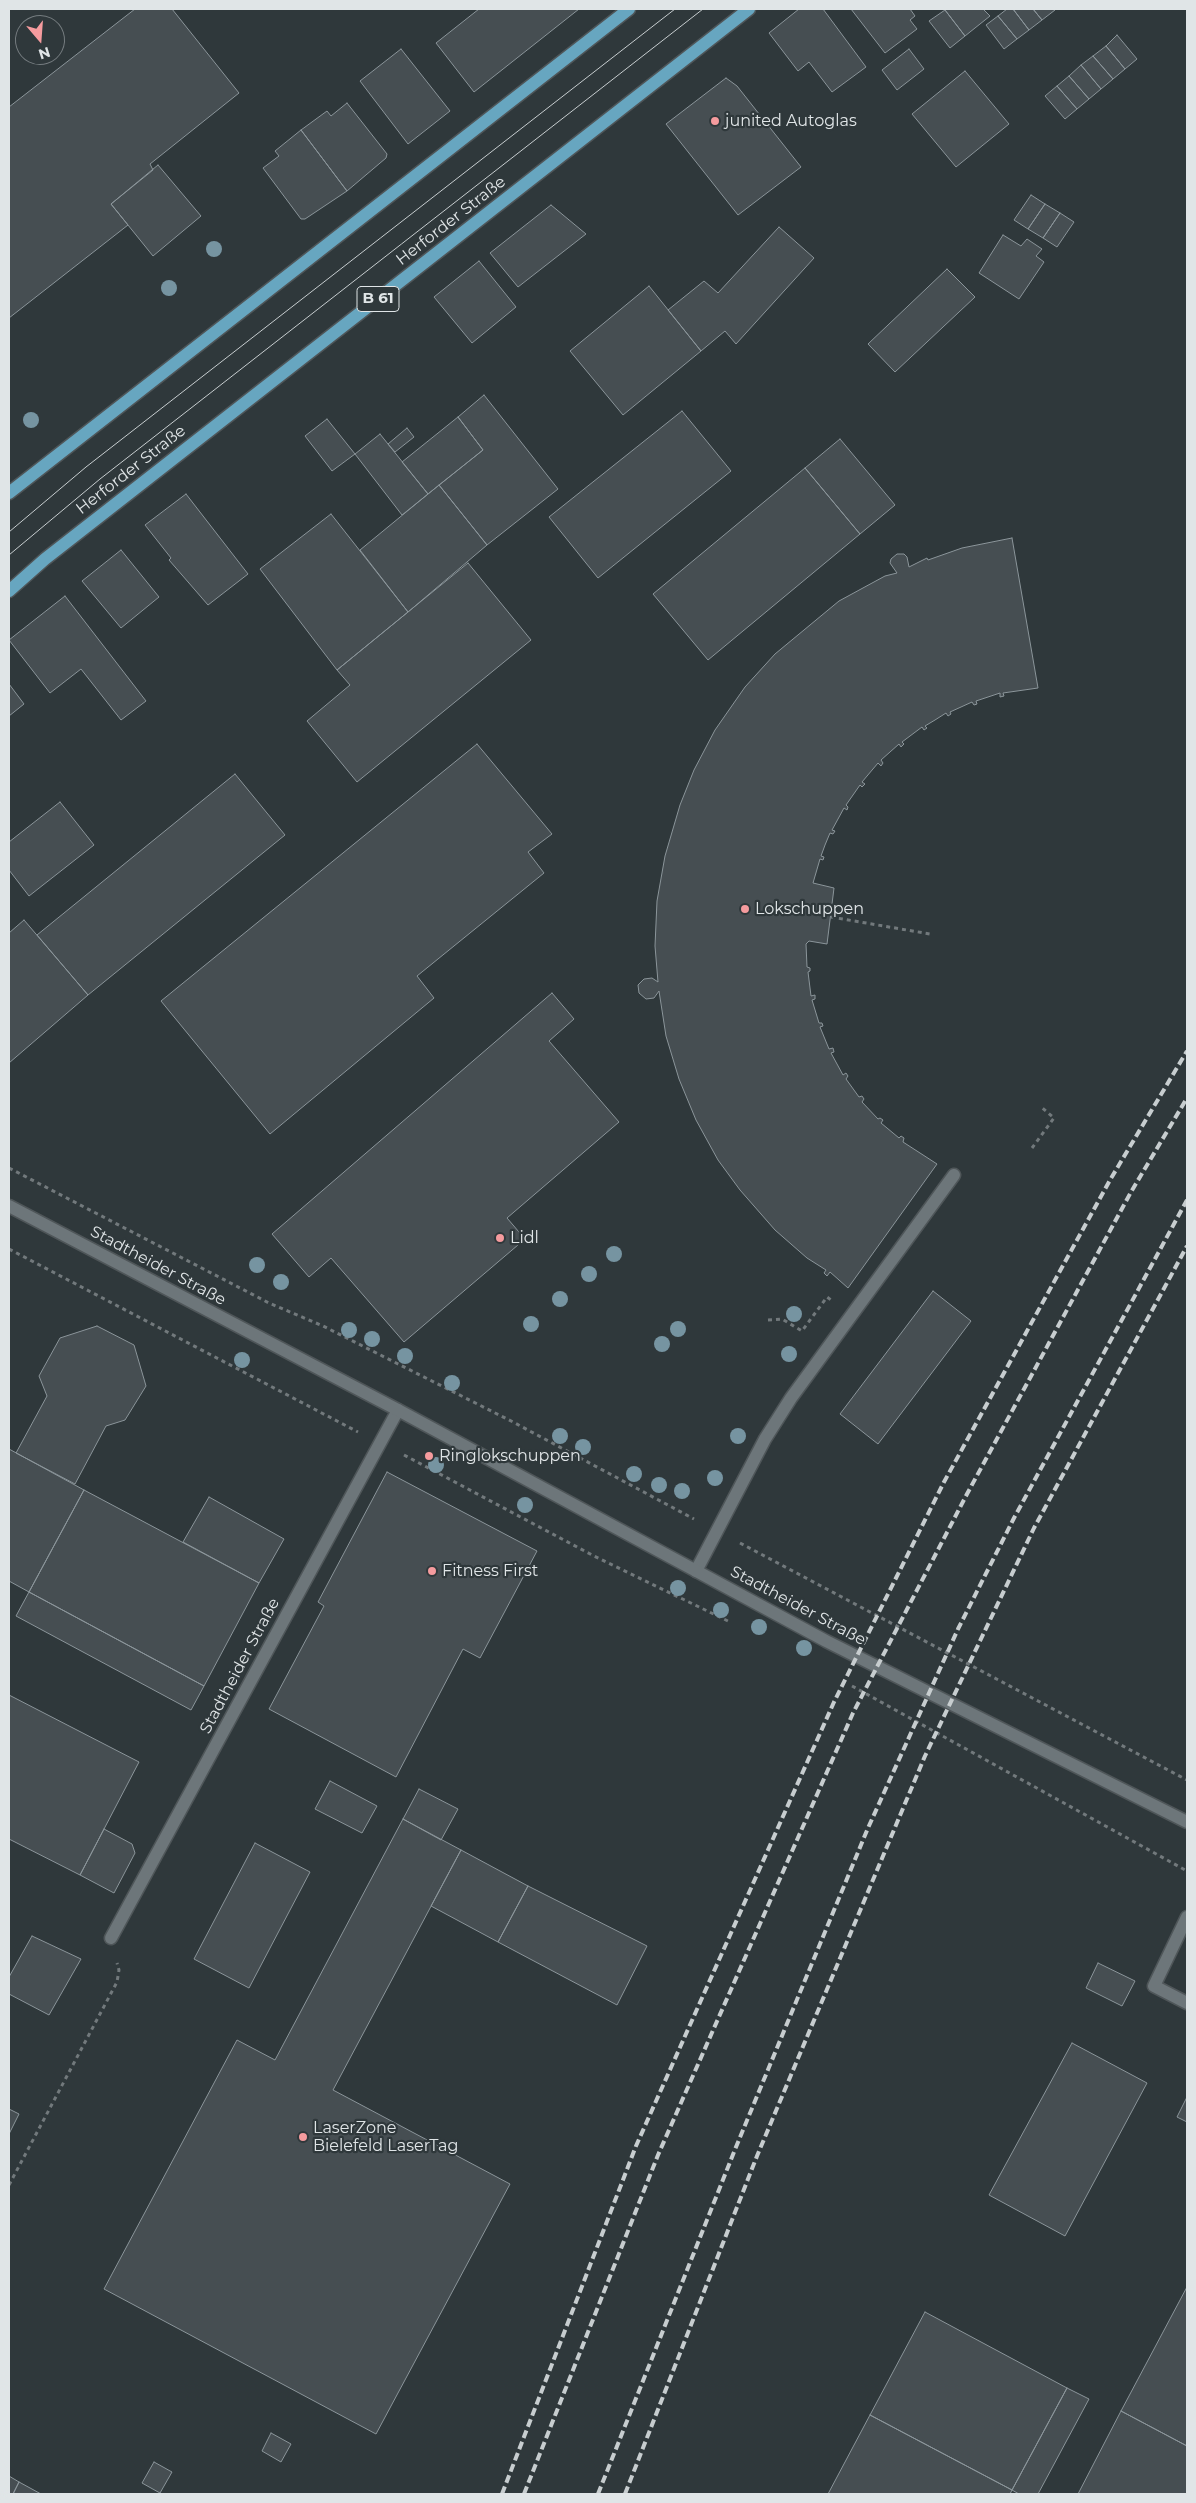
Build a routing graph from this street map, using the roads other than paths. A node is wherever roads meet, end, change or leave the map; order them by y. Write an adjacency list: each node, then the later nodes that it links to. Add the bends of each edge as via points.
1 (629, 9): 3 (main road)
2 (749, 9): 4 (main road, Herforder Straße / B 61, via 45,558)
3 (9, 493)
4 (9, 591)
5 (954, 1175): 8 (street, via 791,1398 765,1439)
6 (9, 1206): 7 (street, Stadtheider Straße)
7 (398, 1410): 8 (street, Stadtheider Straße); 12 (street, Stadtheider Straße)
8 (696, 1571): 9 (street, Stadtheider Straße)
9 (1187, 1822)
10 (1187, 1917): 11 (street)
11 (1183, 1934): 13 (street, via 1154,1986)
12 (111, 1938)
13 (1187, 2003)

